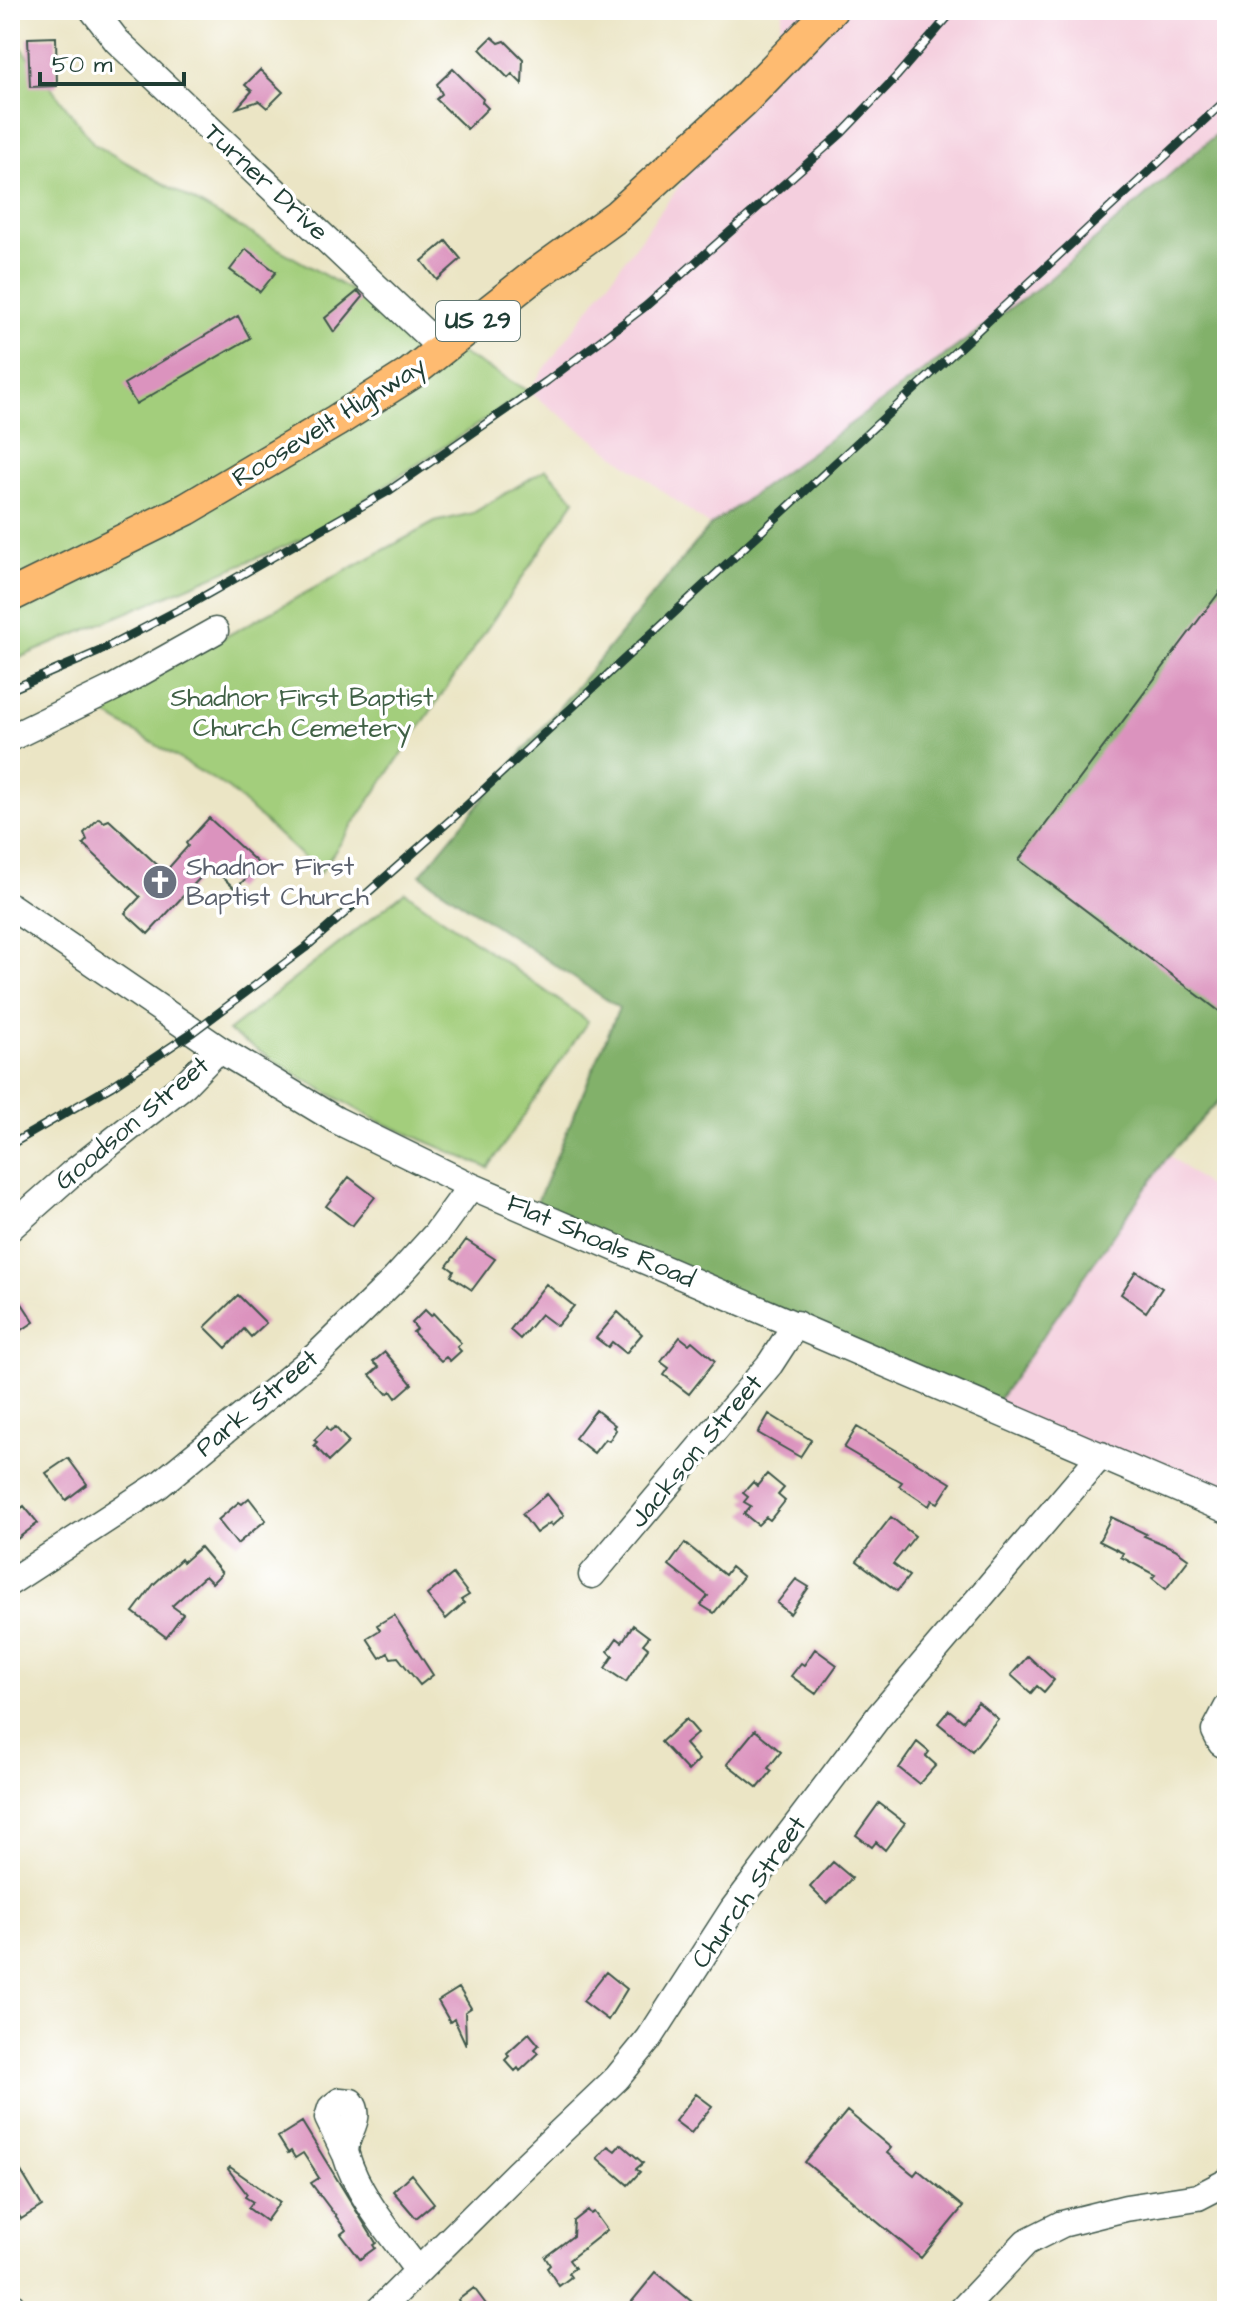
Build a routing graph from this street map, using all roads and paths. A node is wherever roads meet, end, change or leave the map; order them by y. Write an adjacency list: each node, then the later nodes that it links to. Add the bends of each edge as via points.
1 (93, 10): 3 (street, Turner Drive, via 117,41)
2 (831, 10): 3 (main road, Roosevelt Highway / US 29, via 732,112 617,216)
3 (443, 350): 4 (main road, Roosevelt Highway / US 29, via 187,509)
4 (10, 596)
5 (215, 631): 6 (street)
6 (10, 738)
7 (10, 906): 8 (street, Flat Shoals Road)
8 (219, 1049): 9 (street, Flat Shoals Road, via 336,1120); 10 (street, Goodson Street, via 185,1084)
9 (471, 1186): 11 (street, Flat Shoals Road); 15 (street, Park Street, via 395,1279 317,1355 159,1485)
10 (10, 1228)
11 (796, 1324): 12 (street, Flat Shoals Road); 14 (street, Jackson Street, via 770,1364)
12 (1101, 1455): 13 (street, Flat Shoals Road); 20 (street, Church Street, via 879,1716 733,1909 649,2039 617,2078)
13 (1227, 1510)
14 (592, 1575)
15 (10, 1582)
16 (1227, 1708): 17 (street, via 1215,1731)
17 (1227, 1746)
18 (345, 2153): 20 (street, via 362,2190)
19 (1227, 2182): 24 (street, via 1198,2197 1062,2224 1026,2242)
20 (418, 2271): 23 (street, Church Street)
21 (10, 2304): 22 (street)
22 (14, 2311)
23 (378, 2311)
24 (961, 2311)

